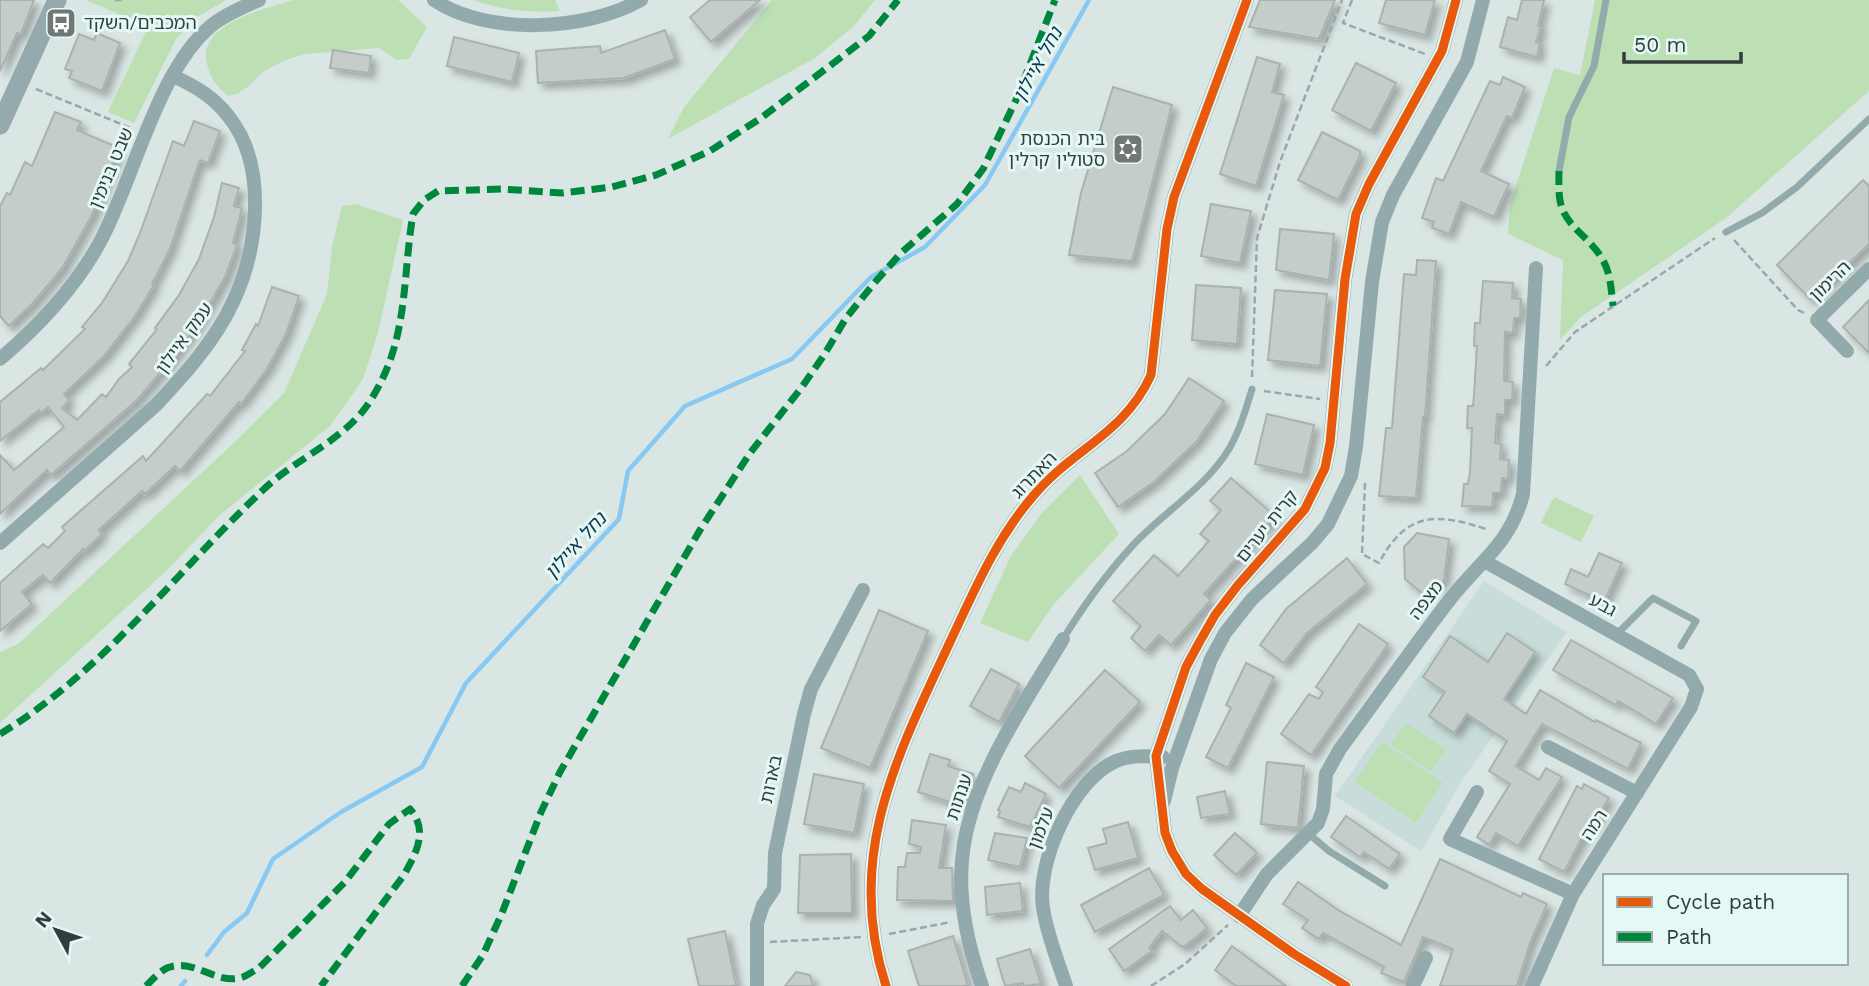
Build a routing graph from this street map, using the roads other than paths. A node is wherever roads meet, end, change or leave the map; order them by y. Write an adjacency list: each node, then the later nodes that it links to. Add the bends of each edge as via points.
1 (57, 0): 11 (street)
2 (259, 0): 9 (street, שבט בנימין, via 213,24 190,48)
3 (434, 0): 4 (street, via 481,19 538,26 602,15)
4 (641, 0)
5 (1248, 0): 38 (street, האתרוג, via 1174,197 1152,375 1128,414 1055,471 993,551 890,777 877,827 871,912)
6 (1456, 0): 27 (street, קרית יערים, via 1438,60 1356,214 1325,468 1305,509 1215,615 1186,667)
7 (1483, 0): 28 (street, קרית יערים, via 1467,62 1382,222 1354,460 1340,502 1328,524 1252,599 1225,633)
8 (1606, 0): 12 (lane, via 1594,66 1569,117)
9 (173, 76): 17 (street, שבט בנימין, via 102,239 53,308); 19 (street, עמק איילון, via 205,93 230,118 248,158 256,208 242,279 218,329 179,381)
10 (1869, 119): 13 (lane, via 1797,187)
11 (0, 125)
12 (1559, 171)
13 (1726, 232)
14 (1536, 268): 20 (street, מצפה, via 1523,494 1504,540)
15 (1869, 269): 16 (street, הרימון, via 1817,320)
16 (1847, 351)
17 (0, 359)
18 (1252, 389): 23 (lane, via 1228,450 1135,543 1086,602)
19 (0, 543)
20 (1484, 561): 22 (street, גבע); 32 (street, מצפה, via 1451,598 1340,749 1326,774 1324,809)
21 (863, 590): 37 (street, בארות, via 811,689 804,714 775,853 774,889 757,924)
22 (1616, 635): 24 (lane, via 1653,598 1696,621); 25 (street, גבע, via 1689,675)
23 (1063, 639): 39 (street, ענתות, via 1006,737 970,818 961,875)
24 (1681, 646)
25 (1697, 689): 30 (street, רמה, via 1691,707)
26 (1548, 747): 30 (street)
27 (1156, 756): 28 (street, עלמון); 31 (street, קרית יערים); 40 (street, עלמון, via 1133,756 1098,771 1083,786 1057,830 1042,906)
28 (1175, 758): 31 (street, קרית יערים)
29 (1477, 792): 34 (street, via 1450,839)
30 (1637, 793): 34 (street, רמה)
31 (1163, 812): 35 (street, קרית יערים, via 1165,833 1186,874)
32 (1309, 834): 33 (lane); 35 (street, מצפה, via 1266,874)
33 (1385, 886)
34 (1573, 894): 43 (street, רמה)
35 (1239, 916): 41 (street, קרית יערים)
36 (1426, 958): 42 (street)
37 (757, 986)
38 (886, 986)
39 (982, 986)
40 (1066, 986)
41 (1346, 986)
42 (1413, 986)
43 (1532, 986)

